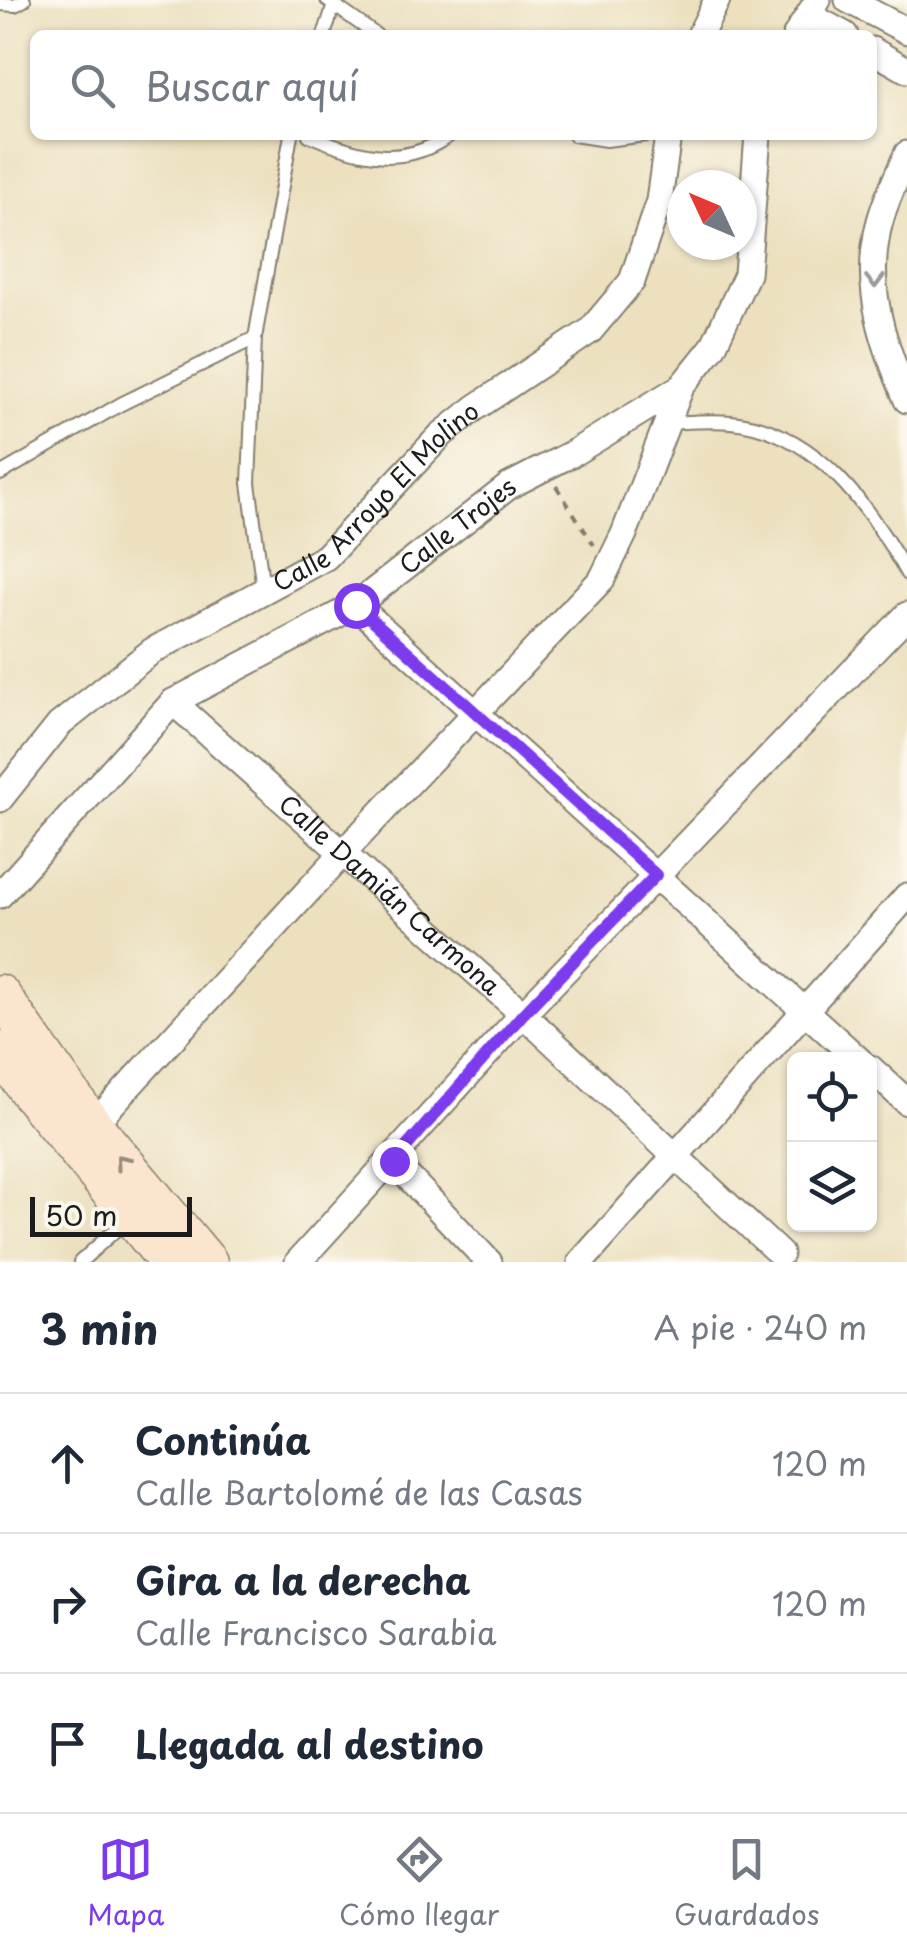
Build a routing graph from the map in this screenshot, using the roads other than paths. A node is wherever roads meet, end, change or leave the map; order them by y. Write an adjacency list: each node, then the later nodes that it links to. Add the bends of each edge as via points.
1 (24, 0): 5 (lane)
2 (717, 0): 9 (street)
3 (848, 0): 11 (street)
4 (331, 2): 7 (lane); 8 (lane)
5 (0, 4)
6 (808, 17): 10 (street)
7 (325, 30)
8 (369, 30)
9 (702, 30)
10 (835, 30)
11 (907, 31)
12 (877, 53): 13 (street)
13 (907, 70)
14 (290, 140): 20 (lane)
15 (320, 140): 16 (lane, via 395,158)
16 (443, 140)
17 (667, 140): 26 (street, Calle Arroyo El Molino, via 659,201 632,282 590,331 441,435 326,557)
18 (758, 140): 21 (street, Calle Trojes, via 746,274 714,347)
19 (907, 154): 22 (street, one-way to 22, via 877,234 873,278 876,310)
20 (255, 338): 24 (lane); 26 (lane, via 249,483)
21 (681, 386): 23 (street); 27 (street, Calle Trojes, via 509,486)
22 (907, 400)
23 (668, 422): 25 (lane, via 730,422 797,444 837,474 865,507); 30 (street, via 602,578)
24 (0, 474)
25 (907, 574)
26 (264, 589): 31 (street, Calle Arroyo El Molino, via 152,651 90,700 59,725)
27 (356, 605): 29 (street, Calle Trojes); 30 (street)
28 (907, 615): 33 (street)
29 (173, 702): 32 (street, Calle Damián Carmona); 34 (street, Calle Trojes)
30 (477, 713): 32 (street); 33 (street)
31 (0, 799)
32 (340, 854): 38 (street, Calle Damián Carmona); 43 (street)
33 (656, 875): 37 (street); 38 (street)
34 (0, 895)
35 (907, 896): 37 (street)
36 (0, 994): 43 (main road)
37 (803, 1010): 40 (street); 44 (street)
38 (523, 1014): 44 (street, Calle Damián Carmona); 45 (street)
39 (0, 1050): 46 (main road)
40 (850, 1052)
41 (877, 1074): 42 (street)
42 (907, 1102)
43 (92, 1126): 50 (main road, one-way to 43)
44 (674, 1156): 47 (street, Calle Damián Carmona); 53 (street)
45 (394, 1161): 51 (street); 52 (street)
46 (131, 1217): 48 (lane); 49 (main road)
47 (780, 1254)
48 (90, 1259)
49 (168, 1262)
50 (208, 1262)
51 (298, 1262)
52 (490, 1262)
53 (582, 1262)

